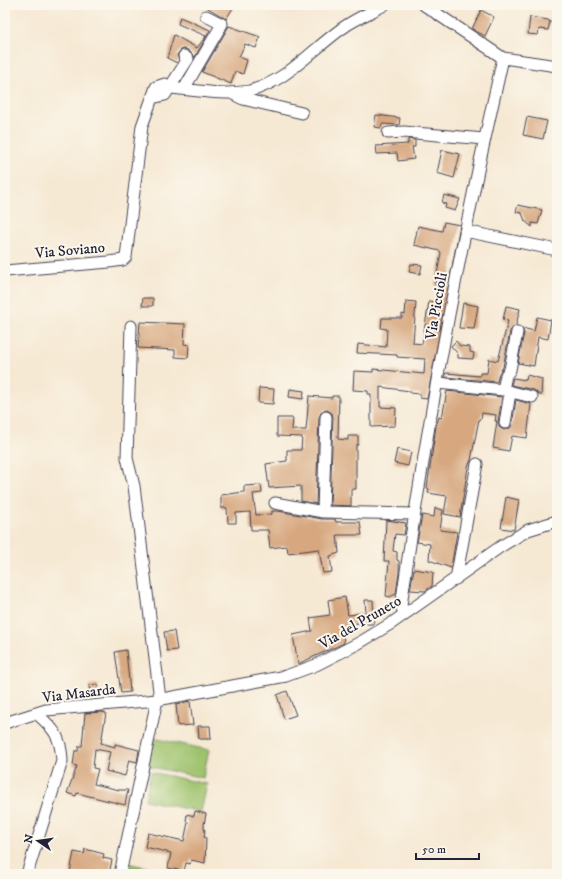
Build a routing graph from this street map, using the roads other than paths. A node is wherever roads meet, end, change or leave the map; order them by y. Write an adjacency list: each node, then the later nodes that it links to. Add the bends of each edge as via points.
1 (384, 5): 9 (street, via 347,25 271,83)
2 (424, 5): 5 (street)
3 (206, 16): 8 (street, via 222,24)
4 (184, 56): 7 (street, via 188,59)
5 (502, 58): 6 (street); 12 (street, Via Piccioli)
6 (557, 66)
7 (170, 88): 8 (street); 15 (street, Via Soviano, via 165,84 156,87 142,126 126,257 122,260)
8 (184, 90): 9 (street)
9 (231, 93): 10 (street, via 243,99)
10 (302, 113)
11 (388, 133): 12 (street)
12 (484, 139): 13 (street, Via Piccioli)
13 (465, 231): 14 (street); 18 (street, Via Piccioli)
14 (557, 250)
15 (5, 271)
16 (131, 326): 30 (street, via 127,458 134,486)
17 (517, 332): 19 (street, via 510,370 506,375)
18 (438, 384): 19 (street); 26 (street, Via Piccioli)
19 (507, 391): 20 (street); 22 (street)
20 (532, 397)
21 (326, 417): 25 (street)
22 (506, 423)
23 (477, 464): 28 (street)
24 (275, 503): 25 (street)
25 (323, 512): 26 (street)
26 (414, 514): 29 (street, Via Piccioli, via 401,606)
27 (557, 522): 28 (street, Via del Pruneto, via 528,530)
28 (456, 579): 29 (street, Via del Pruneto)
29 (404, 615): 30 (street, Via del Pruneto, via 360,643 292,674)
30 (159, 699): 31 (street, Via Masarda); 34 (street)
31 (36, 713): 32 (street, Via Masarda); 33 (street, via 57,735 62,746 62,761)
32 (5, 723)
33 (27, 874)
34 (120, 874)

